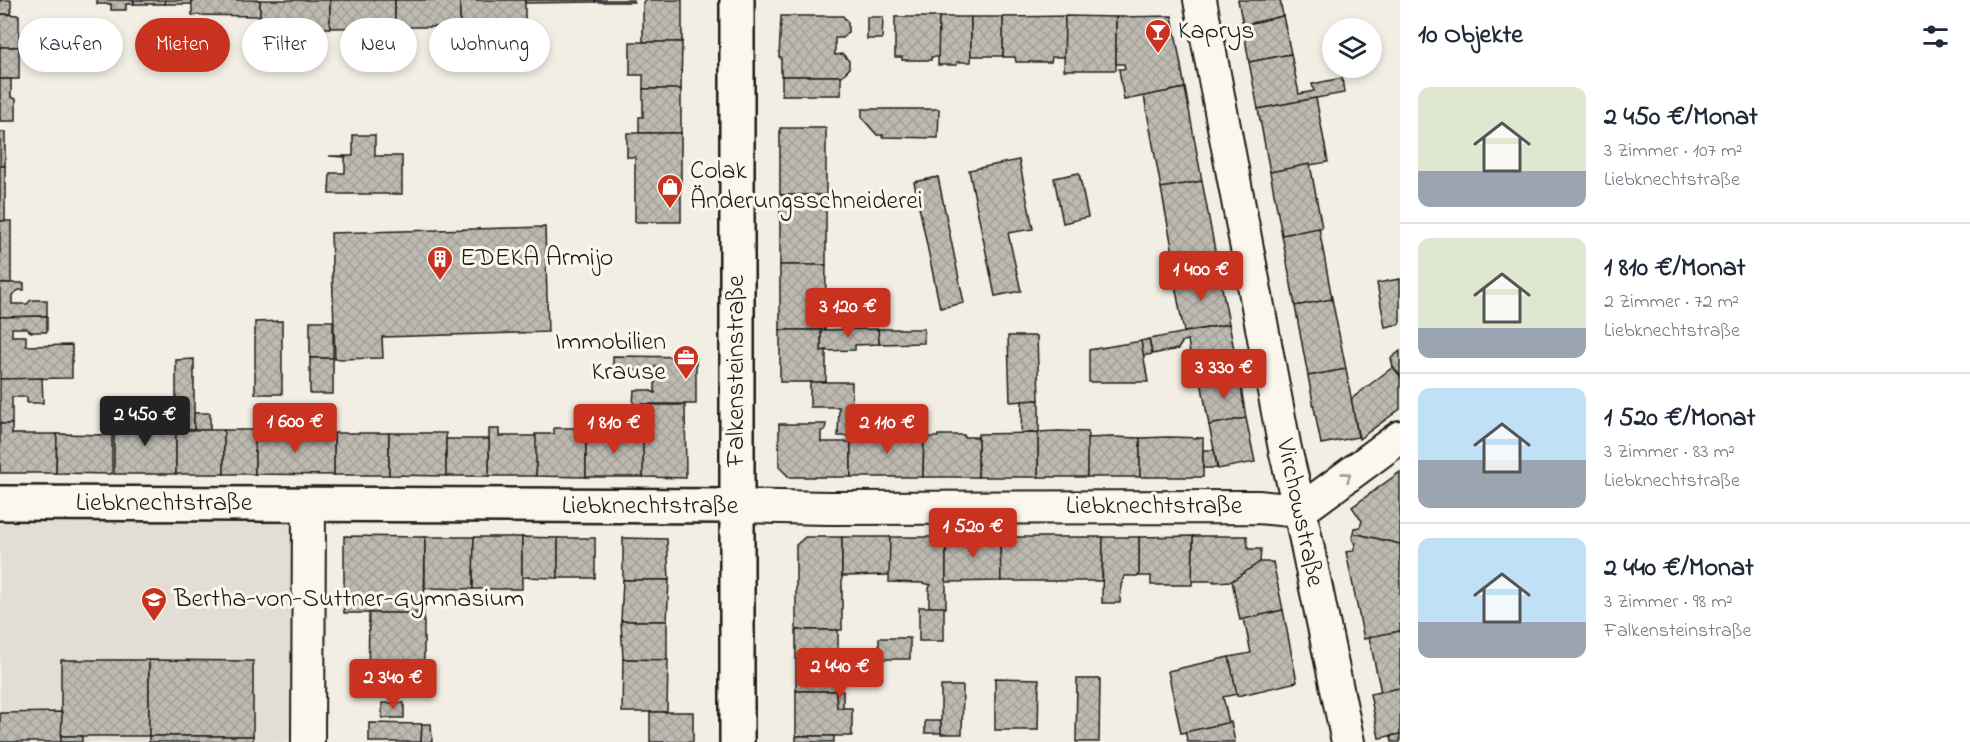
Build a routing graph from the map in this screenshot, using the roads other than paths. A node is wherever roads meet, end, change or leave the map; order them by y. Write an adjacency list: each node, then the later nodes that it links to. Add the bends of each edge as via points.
1 (737, 0): 6 (street, Falkensteinstraße)
2 (1200, 0): 7 (street, Virchowstraße)
3 (1400, 437): 7 (street, one-way to 3)
4 (0, 503): 5 (street, Liebknechtstraße)
5 (309, 504): 6 (street, Liebknechtstraße); 8 (street)
6 (737, 506): 7 (street, Liebknechtstraße, via 1258,507); 9 (street, Falkensteinstraße)
7 (1300, 511): 10 (street, Virchowstraße)
8 (308, 742)
9 (737, 742)
10 (1348, 742)

